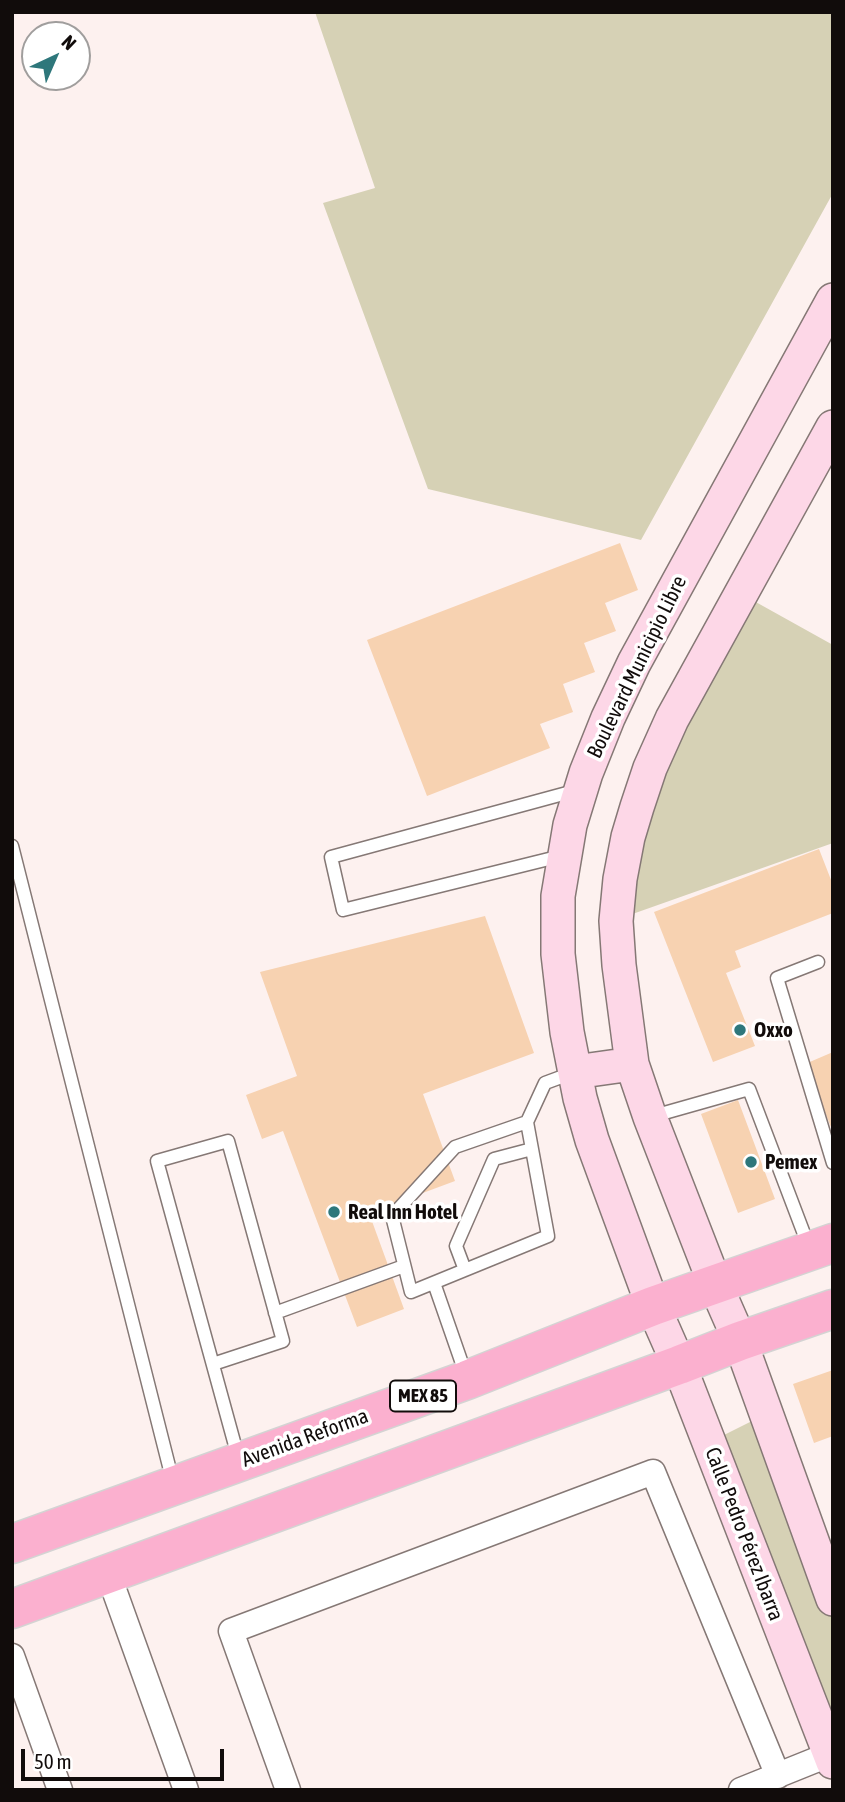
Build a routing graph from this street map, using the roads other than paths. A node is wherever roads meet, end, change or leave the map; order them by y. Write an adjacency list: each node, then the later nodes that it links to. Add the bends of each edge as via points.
1 (833, 300): 3 (main road, Boulevard Municipio Libre, via 635,663 608,718)
2 (833, 427): 7 (main road, via 672,719 637,807 622,868 616,921)
3 (582, 789): 5 (main road, Boulevard Municipio Libre); 5 (lane, via 331,857 343,910)
4 (12, 846): 26 (lane)
5 (565, 855): 8 (main road, Boulevard Municipio Libre, via 558,896 558,954)
6 (818, 962): 12 (lane, via 777,978)
7 (632, 1063): 8 (main road); 9 (main road)
8 (575, 1072): 10 (lane, via 545,1083); 18 (main road, Boulevard Municipio Libre, via 592,1140)
9 (650, 1118): 13 (lane, via 749,1089); 17 (main road)
10 (527, 1122): 11 (lane); 14 (lane, via 455,1147 392,1216)
11 (532, 1149): 15 (lane, via 494,1160 456,1246); 15 (lane, via 548,1236)
12 (833, 1163)
13 (822, 1247): 17 (main road, Avenida Reforma / MEX 85)
14 (404, 1266): 16 (lane, via 411,1293); 20 (lane)
15 (465, 1270): 16 (lane)
16 (434, 1283): 24 (lane)
17 (715, 1284): 18 (main road, Avenida Reforma / MEX 85); 21 (main road)
18 (653, 1306): 23 (main road, Calle Pedro Pérez Ibarra); 24 (main road, Avenida Reforma / MEX 85)
19 (833, 1309): 21 (main road)
20 (275, 1313): 22 (lane, via 283,1341); 22 (lane, via 228,1141 157,1161)
21 (740, 1341): 23 (main road); 29 (main road)
22 (213, 1364): 25 (lane)
23 (679, 1365): 28 (main road); 32 (main road, Calle Pedro Pérez Ibarra)
24 (467, 1380): 25 (main road, Avenida Reforma / MEX 85)
25 (239, 1462): 26 (main road, Avenida Reforma / MEX 85)
26 (174, 1485): 27 (main road, Avenida Reforma / MEX 85)
27 (12, 1544)
28 (108, 1573): 30 (main road); 35 (street)
29 (833, 1599)
30 (12, 1609)
31 (12, 1656): 34 (street)
32 (832, 1756): 33 (street)
33 (778, 1776): 36 (street, via 653,1472 231,1631); 37 (street)
34 (60, 1790)
35 (186, 1790)
36 (288, 1790)
37 (741, 1790)

